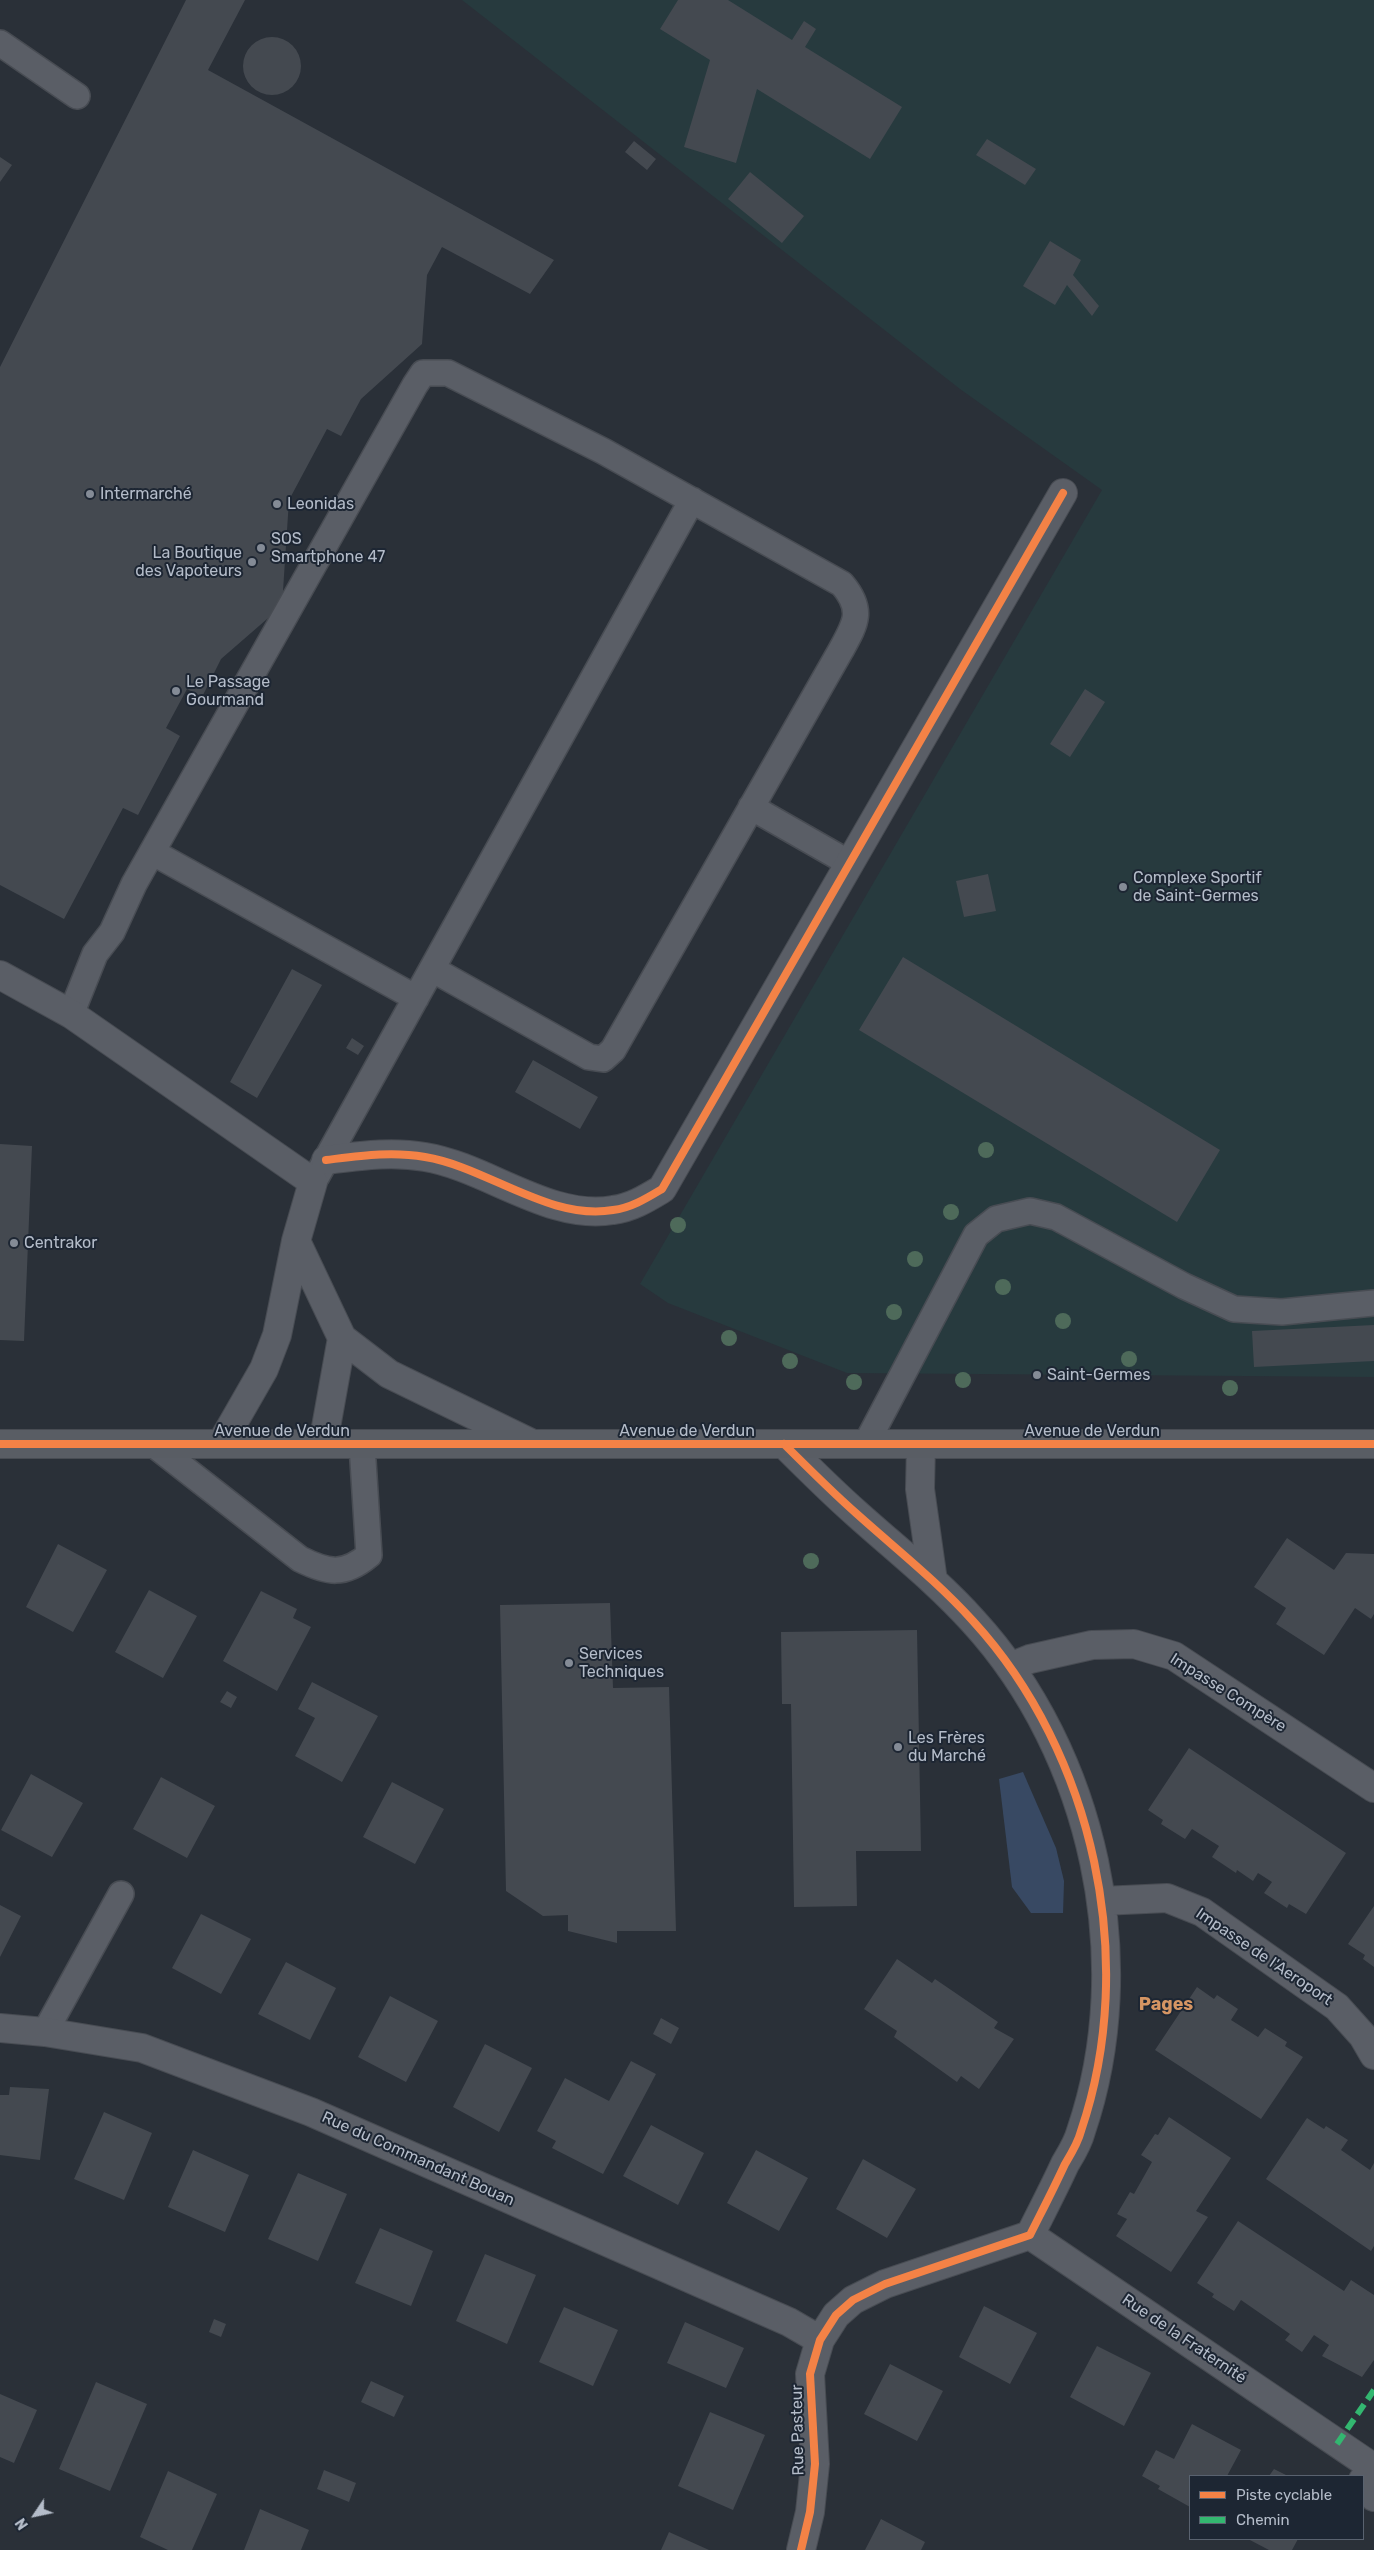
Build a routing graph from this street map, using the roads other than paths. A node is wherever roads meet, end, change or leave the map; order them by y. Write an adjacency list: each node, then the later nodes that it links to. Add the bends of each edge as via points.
1 (0, 43): 2 (lane)
2 (76, 96)
3 (1063, 493): 7 (street)
4 (692, 500): 5 (lane, via 842,584 852,596 857,612 856,623); 6 (lane, via 448,372 423,373 343,509); 8 (lane)
5 (751, 807): 7 (lane); 8 (lane, via 613,1050 603,1059 589,1057)
6 (152, 852): 10 (lane); 11 (lane, via 112,932 95,954)
7 (849, 863): 12 (street, via 662,1190 637,1204 613,1211 564,1209 476,1172 426,1157 384,1153)
8 (432, 969): 10 (lane)
9 (0, 975): 11 (street)
10 (416, 998): 12 (lane)
11 (71, 1014): 12 (street)
12 (320, 1171): 13 (street)
13 (296, 1242): 15 (street); 18 (street, via 277,1335 264,1369)
14 (1374, 1303): 23 (lane, via 1282,1312 1234,1309 1184,1286 1056,1217 1030,1211 996,1219 976,1235)
15 (342, 1338): 19 (street); 21 (street, via 389,1374)
16 (0, 1444): 17 (main road, Avenue de Verdun)
17 (153, 1444): 18 (main road, Avenue de Verdun); 20 (lane, via 300,1559 320,1569 341,1571 356,1566 369,1555)
18 (222, 1444): 19 (main road, Avenue de Verdun)
19 (323, 1444): 20 (main road, Avenue de Verdun)
20 (362, 1444): 21 (main road, Avenue de Verdun)
21 (533, 1444): 22 (main road, Avenue de Verdun)
22 (784, 1444): 23 (main road, Avenue de Verdun); 26 (street, via 854,1512)
23 (866, 1444): 24 (main road, Avenue de Verdun)
24 (920, 1444): 25 (main road, Avenue de Verdun); 26 (street, via 920,1489)
25 (1374, 1444)
26 (933, 1581): 27 (street, via 974,1621)
27 (1010, 1667): 28 (street, Impasse Compère, via 1030,1659 1092,1645 1134,1644 1174,1656); 30 (street, via 1057,1748 1084,1818)
28 (1374, 1788)
29 (121, 1894): 32 (lane)
30 (1102, 1901): 33 (street, Impasse de l'Aeroport, via 1166,1898 1202,1912 1337,2007 1363,2036); 34 (street, via 1106,1979 1100,2057 1081,2132)
31 (0, 2028): 32 (street, Rue du Commandant Bouan)
32 (44, 2032): 35 (street, Rue du Commandant Bouan, via 142,2048 311,2112 789,2322)
33 (1374, 2055)
34 (1030, 2235): 35 (street, Rue Pasteur, via 885,2284 861,2296 836,2315); 36 (street, Rue de la Fraternité)
35 (820, 2340): 41 (street, Rue Pasteur, via 810,2374 815,2464 810,2512)
36 (1338, 2444): 37 (street, Rue de la Fraternité); 38 (street, Rue de la Fraternité)
37 (1374, 2468)
38 (1359, 2475)
39 (1364, 2482): 40 (street)
40 (1374, 2497)
41 (801, 2550)

